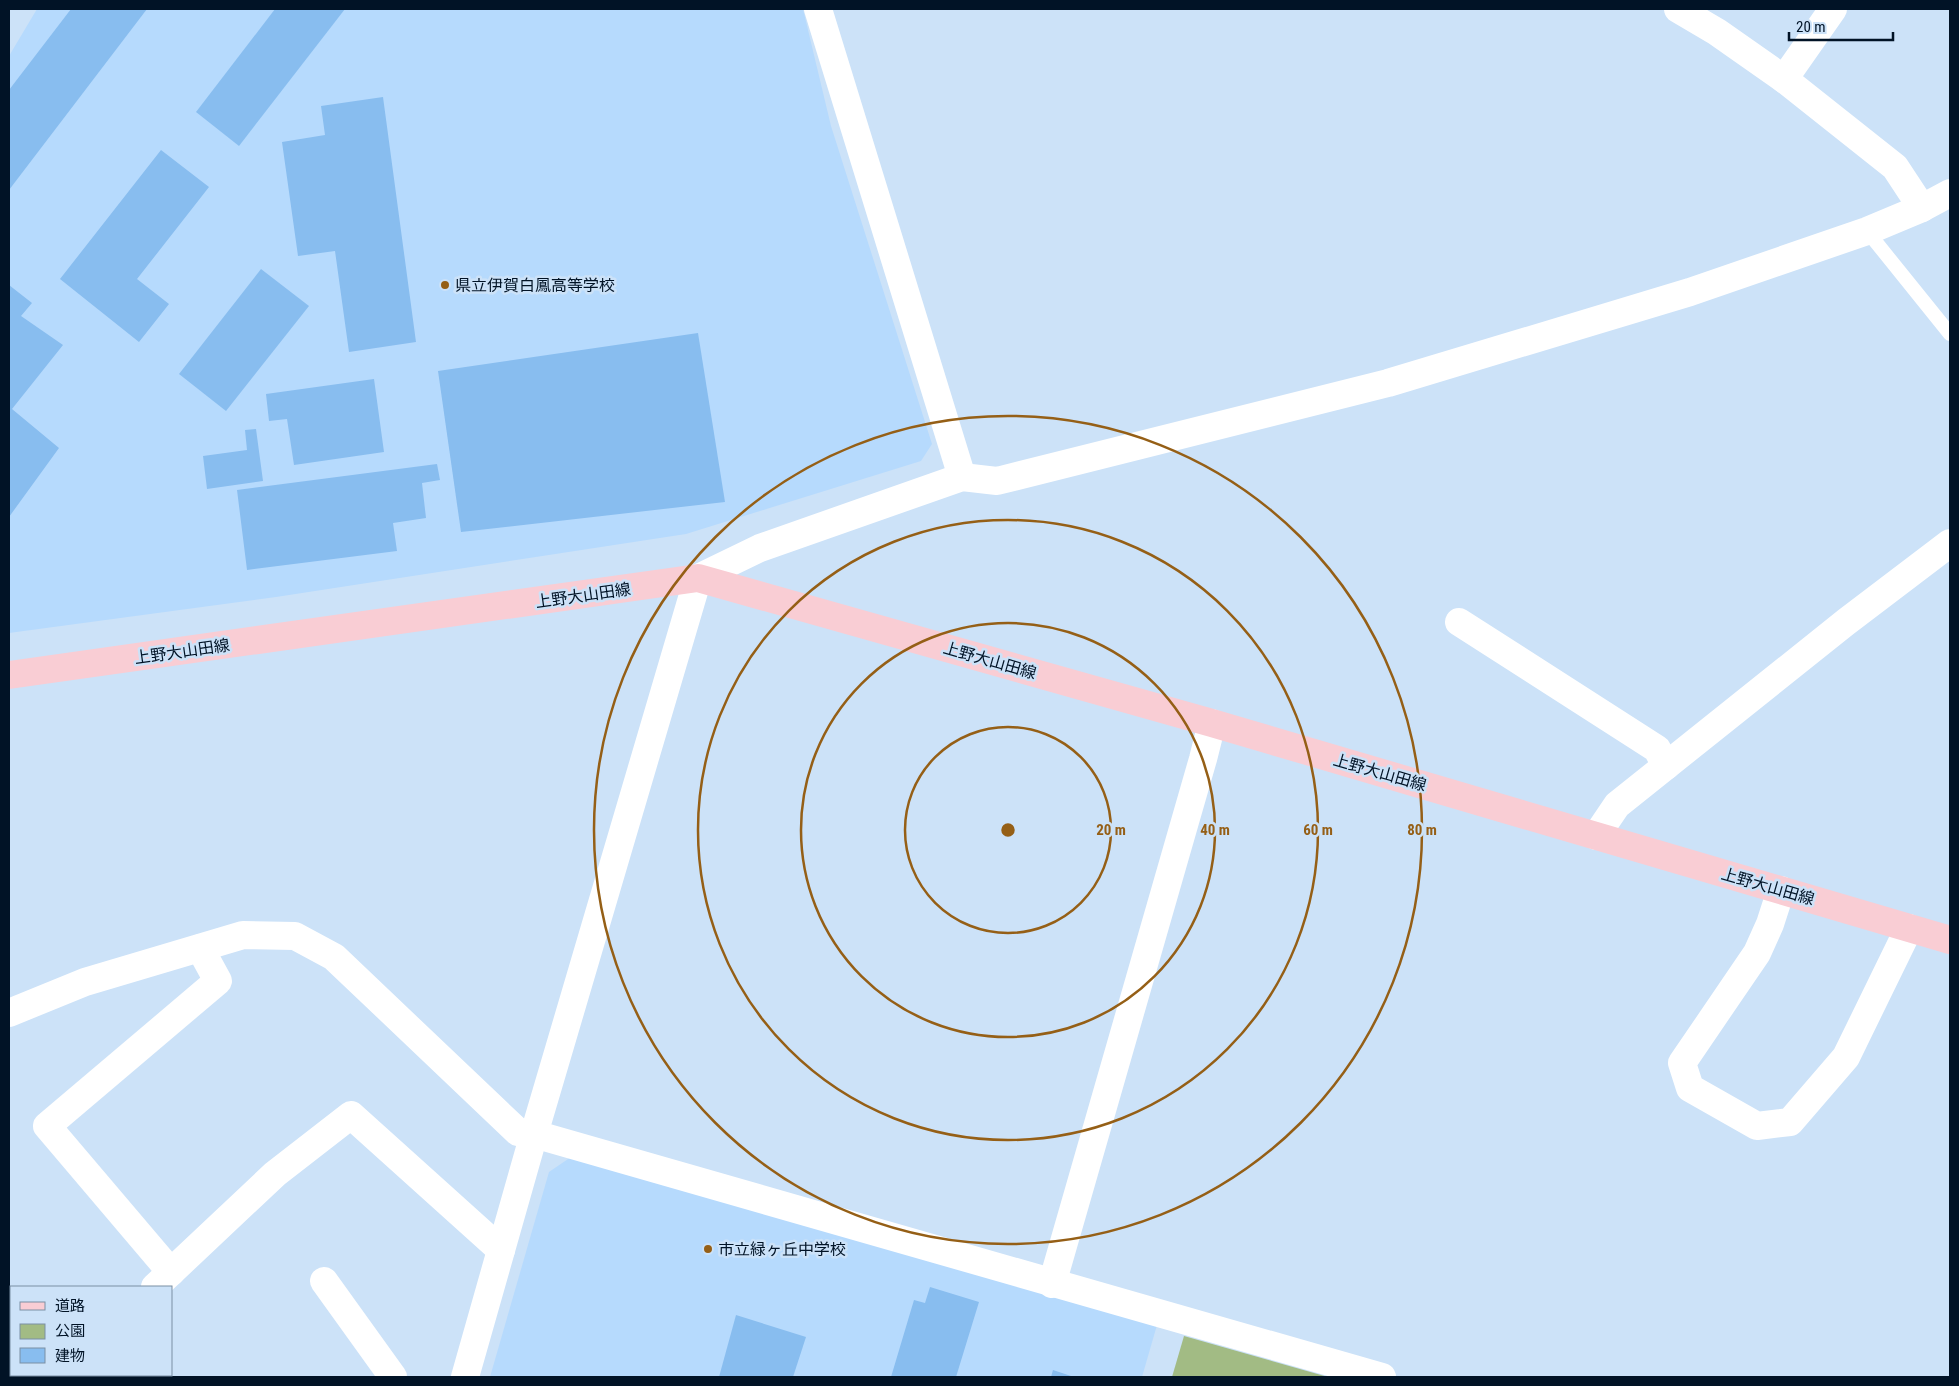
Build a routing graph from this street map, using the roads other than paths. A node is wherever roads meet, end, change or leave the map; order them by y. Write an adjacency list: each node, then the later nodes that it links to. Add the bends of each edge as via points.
1 (818, 9): 9 (street)
2 (1678, 9): 4 (street)
3 (1833, 9): 4 (street)
4 (1784, 79): 6 (street, via 1895,166)
5 (1950, 194): 6 (street)
6 (1922, 208): 7 (street)
7 (1867, 231): 8 (lane); 9 (street, via 1690,292 1388,383 997,481)
8 (1950, 334)
9 (962, 477): 11 (street, via 760,548)
10 (1950, 543): 15 (street)
11 (698, 578): 13 (main road, 上野大山田線); 14 (main road, 上野大山田線); 22 (street)
12 (1459, 622): 15 (street, via 1658,749)
13 (9, 676)
14 (1212, 723): 16 (main road, 上野大山田線); 26 (street)
15 (1666, 766): 16 (street, via 1617,805)
16 (1596, 836): 17 (main road, 上野大山田線)
17 (1781, 890): 18 (main road, 上野大山田線); 18 (street, via 1757,953 1682,1063 1690,1088 1757,1126 1790,1122 1846,1057)
18 (1909, 928): 19 (main road, 上野大山田線)
19 (1950, 940)
20 (200, 948): 21 (street, via 85,982); 22 (street, via 242,935 295,936 326,953 518,1132); 24 (street, via 218,981 48,1126)
21 (9, 1013)
22 (534, 1134): 23 (street); 26 (street)
23 (501, 1250): 24 (street, via 351,1115 275,1174); 28 (street)
24 (163, 1280)
25 (324, 1281): 27 (street)
26 (1052, 1284): 29 (street)
27 (393, 1377)
28 (465, 1377)
29 (1382, 1377)

